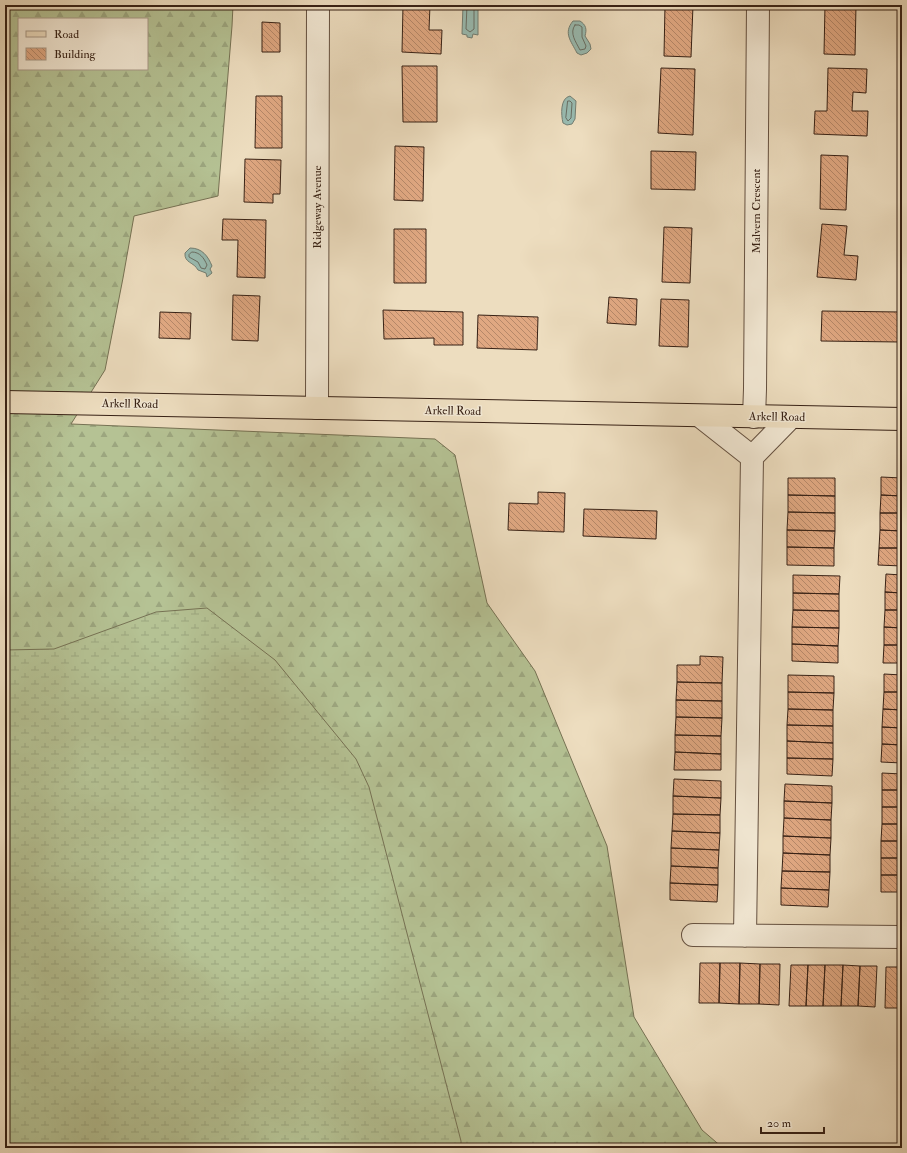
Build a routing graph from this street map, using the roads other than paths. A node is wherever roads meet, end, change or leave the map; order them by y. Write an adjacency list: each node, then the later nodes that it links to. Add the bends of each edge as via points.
1 (318, 5): 4 (street, Ridgeway Avenue)
2 (758, 5): 6 (street, Malvern Crescent)
3 (5, 402): 4 (main road, Arkell Road)
4 (317, 408): 5 (main road, Arkell Road)
5 (700, 416): 6 (main road, Arkell Road); 9 (street)
6 (754, 417): 7 (main road, Arkell Road)
7 (791, 417): 8 (main road, Arkell Road); 9 (street)
8 (902, 419)
9 (752, 458): 11 (street)
10 (693, 935): 11 (street)
11 (745, 936): 12 (street)
12 (902, 937)

